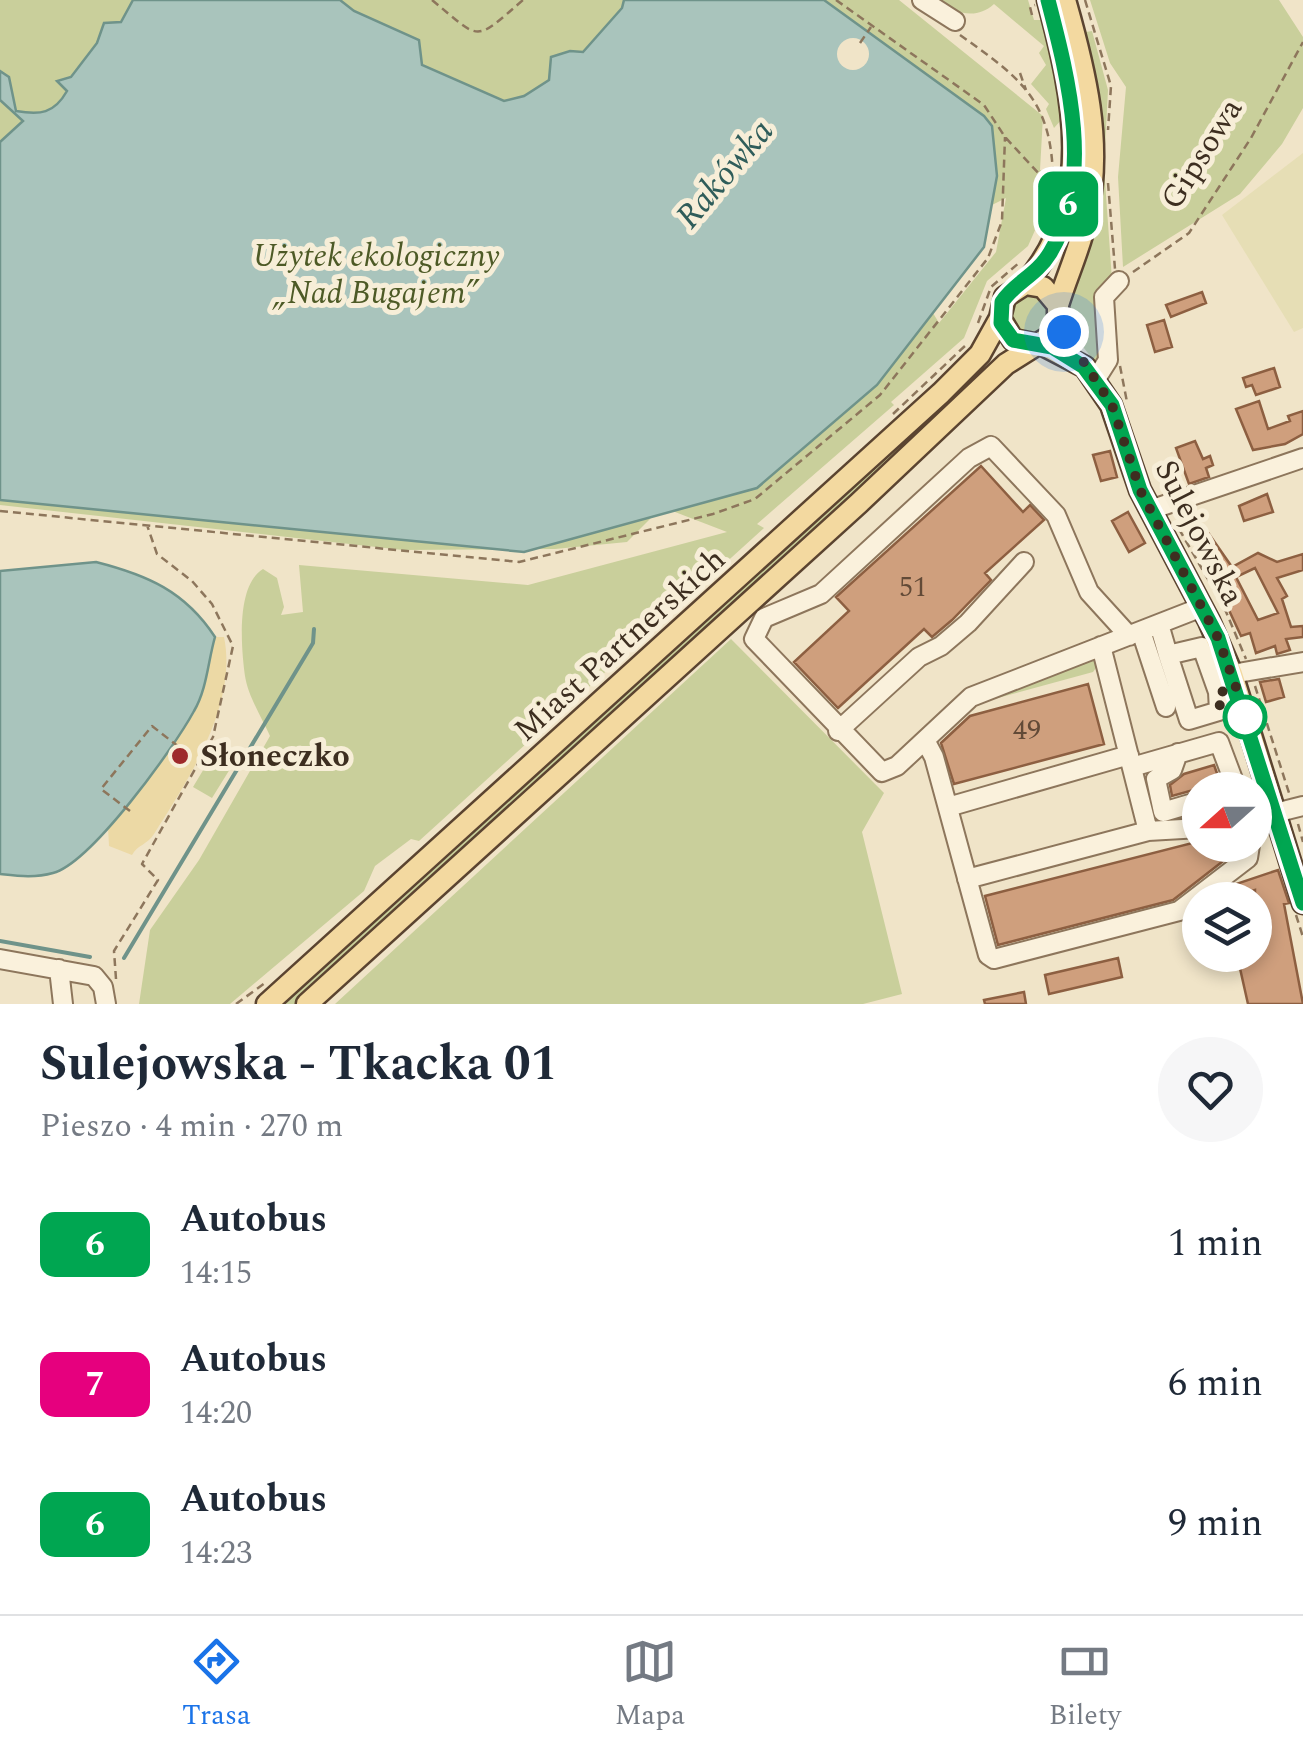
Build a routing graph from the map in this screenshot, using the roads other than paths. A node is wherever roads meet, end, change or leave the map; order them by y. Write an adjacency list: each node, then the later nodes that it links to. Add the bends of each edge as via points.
1 (922, 0): 3 (street)
2 (1049, 6): 5 (main road, via 1068,90 1072,170 1058,240); 6 (main road, via 1086,82 1094,162 1086,219)
3 (956, 27)
4 (1119, 281): 9 (street, via 1104,296 1108,360)
5 (1025, 284): 6 (main road, via 1048,290); 7 (main road, via 1005,297)
6 (1058, 314): 8 (main road); 9 (main road, Sulejowska)
7 (1000, 318): 8 (main road, via 1013,340); 40 (main road, Miast Partnerskich, via 980,354)
8 (1036, 343): 9 (main road); 41 (main road, Miast Partnerskich)
9 (1090, 373): 11 (main road, Sulejowska, via 1112,405)
10 (1303, 458): 11 (street)
11 (1150, 510): 13 (main road, Sulejowska)
12 (1024, 562): 20 (street, via 988,604)
13 (1202, 607): 14 (street); 18 (main road, Sulejowska)
14 (1143, 630): 15 (street); 16 (street); 19 (street); 20 (street, via 1089,592 1056,515 997,448 984,448 821,594 755,628 757,648)
15 (1100, 646): 21 (street, via 971,697); 23 (street)
16 (1168, 655): 18 (street, via 1202,646); 19 (street)
17 (1303, 662): 18 (street)
18 (1229, 685): 19 (street, via 1219,711 1189,720); 25 (main road, Sulejowska)
19 (1168, 695)
20 (838, 731): 21 (street, via 882,772)
21 (925, 740): 28 (street)
22 (1178, 753): 23 (street); 24 (street, via 1221,743); 26 (street, via 1170,773 1156,779 1162,812)
23 (1131, 761): 28 (street); 31 (street)
24 (1230, 772)
25 (1253, 772)
26 (1182, 806)
27 (1303, 806): 29 (street)
28 (948, 807): 34 (street)
29 (1272, 813)
30 (1182, 829): 31 (street)
31 (1148, 831): 34 (street)
32 (1272, 831): 35 (main road, Sulejowska)
33 (1243, 862): 34 (street, via 1184,909 998,960 988,956)
34 (967, 879)
35 (1303, 903)
36 (0, 959): 37 (street)
37 (59, 970): 38 (street); 39 (street, via 99,978)
38 (63, 1004)
39 (106, 1004)
40 (267, 1004)
41 (307, 1004)

